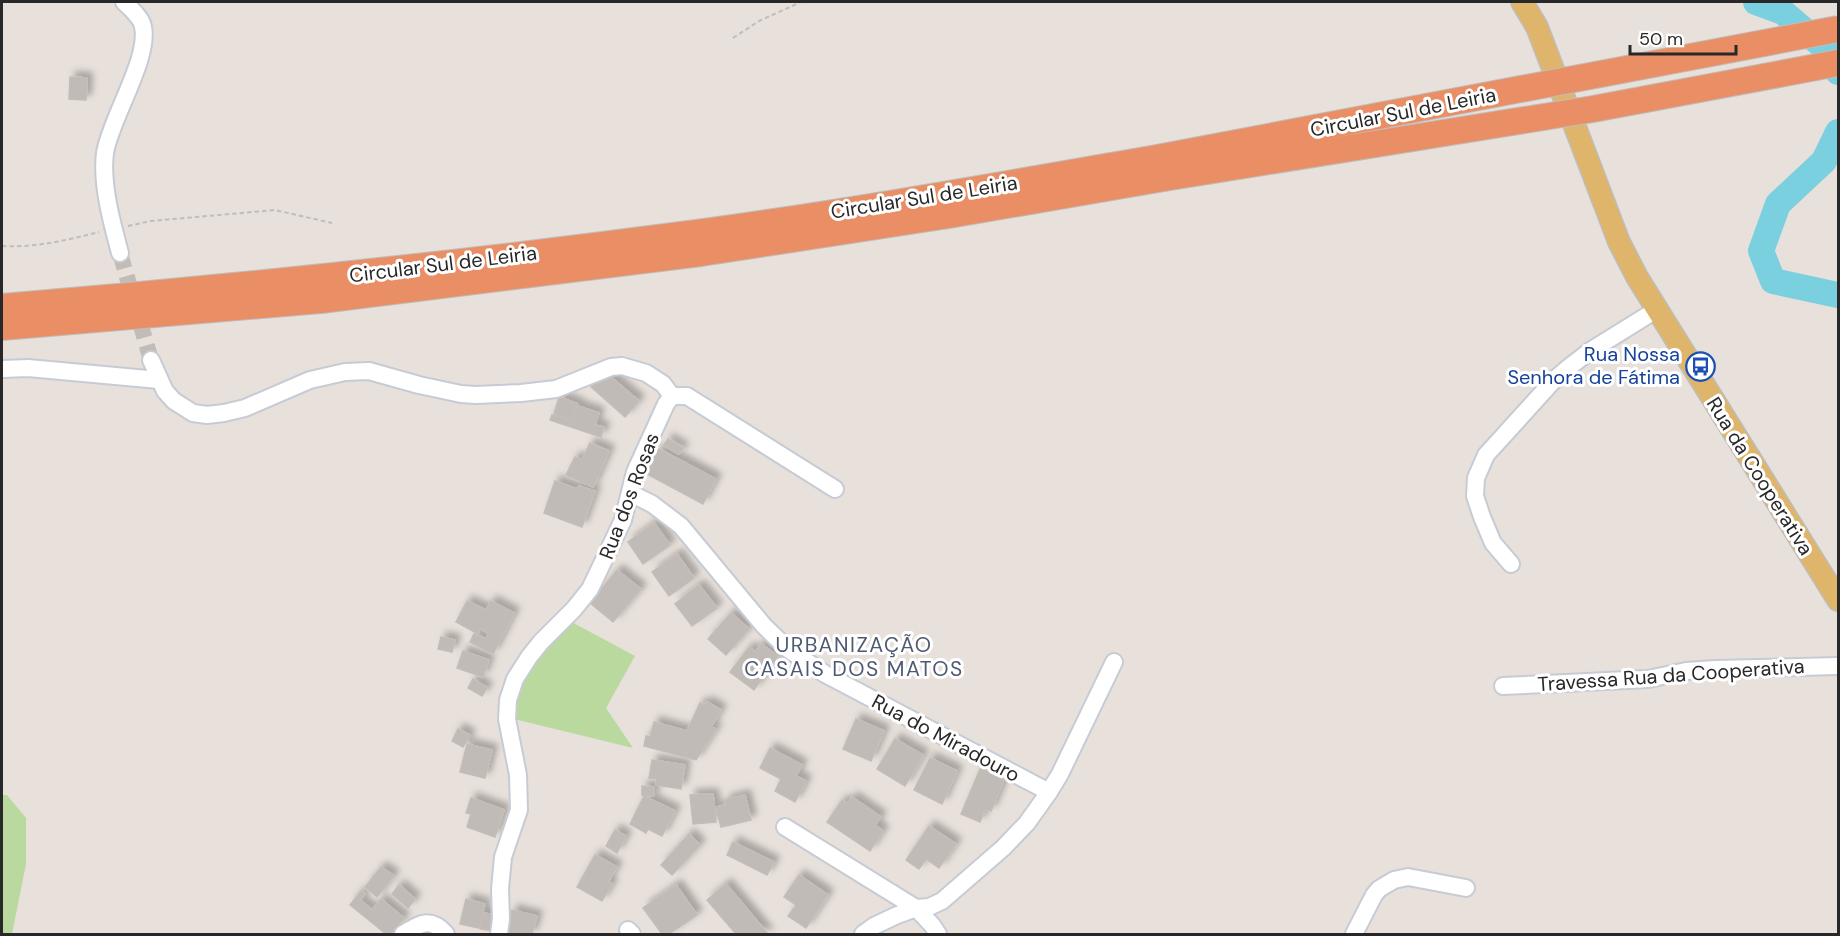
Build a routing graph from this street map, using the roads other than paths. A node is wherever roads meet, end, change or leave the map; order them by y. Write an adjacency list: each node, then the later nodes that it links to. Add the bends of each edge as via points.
1 (124, 2): 6 (street, via 143,25 144,38 105,151 104,169)
2 (1522, 2): 8 (main road, Rua da Cooperativa, via 1539,32 1619,242)
3 (1839, 29): 5 (highway, Circular Sul de Leiria, bridge)
4 (1839, 63): 5 (highway, Circular Sul de Leiria, bridge, via 1593,109)
5 (1161, 168): 7 (highway, Circular Sul de Leiria, via 945,195 691,234 318,279); 9 (highway, Circular Sul de Leiria, via 949,215 701,253 321,300)
6 (120, 253)
7 (2, 307)
8 (1656, 310): 16 (street, via 1590,351 1554,380 1486,455 1476,478 1475,496 1493,543); 17 (main road, Rua da Cooperativa)
9 (2, 327)
10 (152, 360): 12 (street)
11 (2, 369): 12 (street)
12 (159, 380): 13 (street, via 183,408 207,415 245,408 310,380 369,371 461,394 504,395 556,388 622,366 646,373 663,384)
13 (672, 396): 14 (street, via 687,396); 15 (street, Rua dos Rosas, via 635,472)
14 (835, 489)
15 (630, 493): 21 (street, Rua do Miradouro, via 681,526 764,626 788,649 825,674); 27 (street, Rua dos Rosas, via 623,519 590,589 529,657 508,700 519,810 503,857)
16 (1512, 564)
17 (1839, 600)
18 (1114, 662): 21 (street)
19 (1839, 666): 20 (street, Travessa Rua da Cooperativa, via 1715,669 1648,679)
20 (1503, 686)
21 (1050, 792): 24 (street, via 1027,823 967,881 942,901)
22 (785, 827): 24 (street)
23 (1466, 888): 30 (street, via 1408,877 1394,880 1374,896)
24 (916, 908): 28 (street); 29 (street)
25 (403, 934): 26 (street, via 427,923)
26 (446, 934)
27 (499, 934)
28 (863, 934)
29 (938, 934)
30 (1354, 934)

